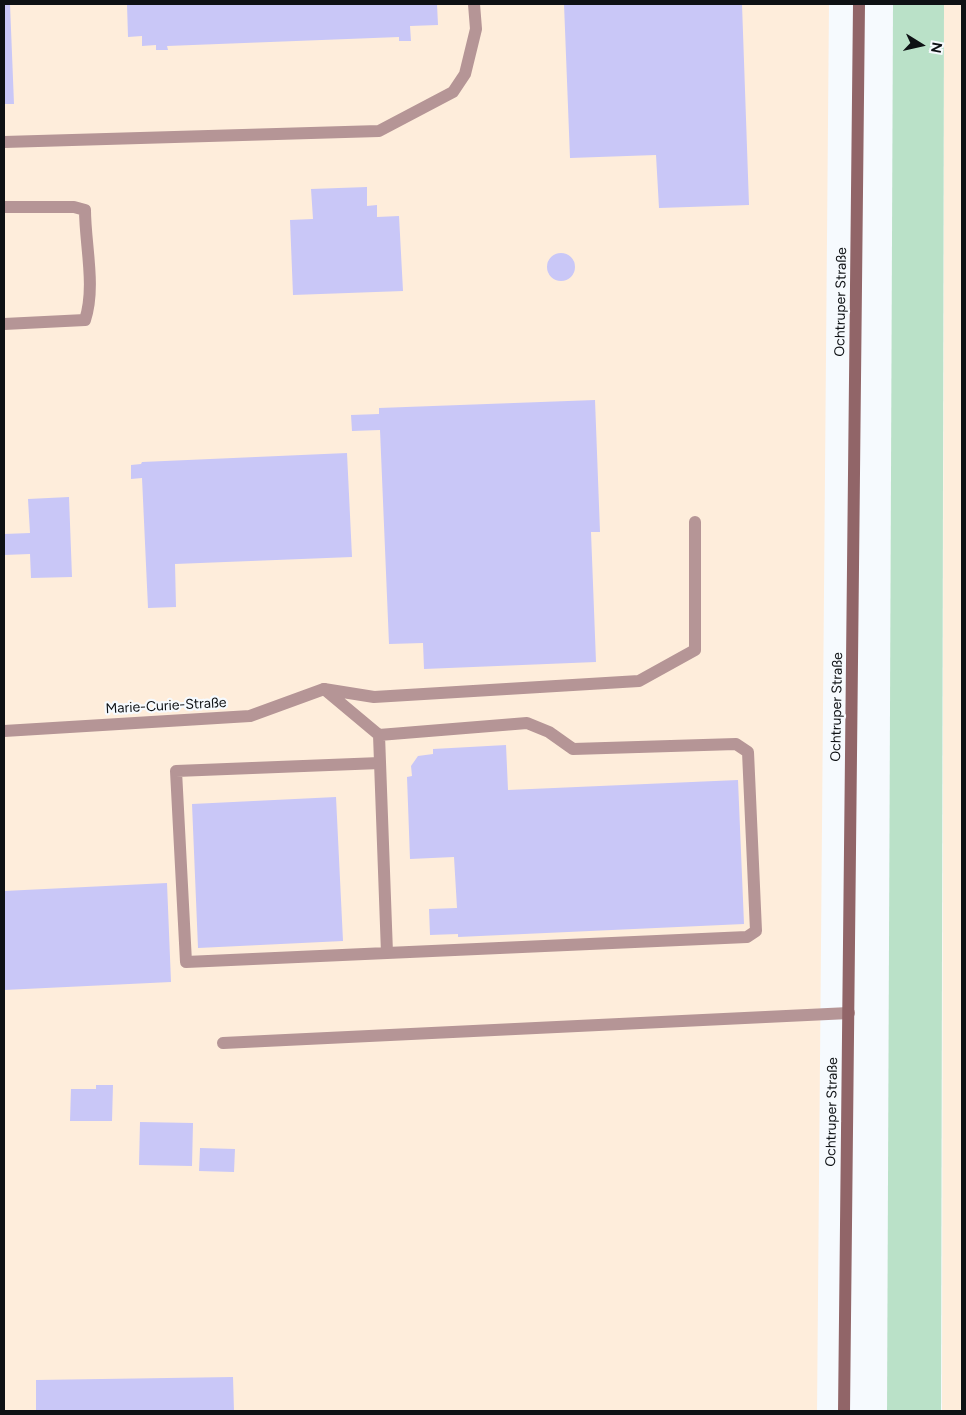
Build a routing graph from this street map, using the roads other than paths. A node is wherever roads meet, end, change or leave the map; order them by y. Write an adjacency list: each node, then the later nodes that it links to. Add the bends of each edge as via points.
1 (474, 4): 3 (street, via 476,29 465,74 452,92 379,131)
2 (859, 4): 12 (main road, Ochtruper Straße)
3 (4, 142)
4 (4, 207): 5 (street, via 74,207 85,210 90,290 85,320)
5 (4, 324)
6 (694, 522): 7 (street, via 695,650 639,682 374,697)
7 (324, 688): 8 (street, Marie-Curie-Straße, via 250,716); 9 (street)
8 (4, 731)
9 (379, 735): 10 (street); 11 (street, via 527,723 549,732 573,749 736,744 748,752 756,931 747,937)
10 (380, 762): 11 (street); 11 (street, via 176,771 186,962)
11 (387, 953)
12 (848, 1013): 13 (street); 14 (main road, Ochtruper Straße)
13 (223, 1043)
14 (844, 1411)

